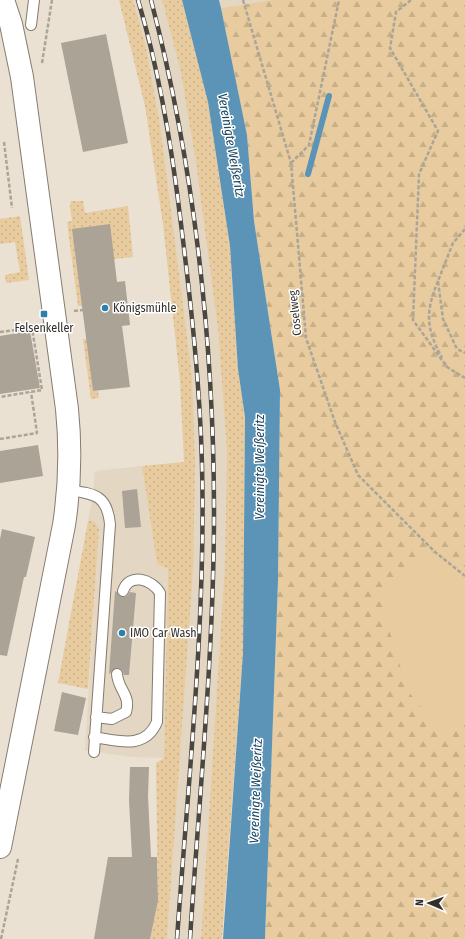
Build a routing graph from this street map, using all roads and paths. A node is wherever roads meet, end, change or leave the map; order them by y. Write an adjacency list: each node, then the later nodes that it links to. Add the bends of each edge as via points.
1 (3, 0): 23 (main road, via 11,24 22,77 68,409)
2 (34, 0): 7 (lane)
3 (52, 0): 8 (path)
4 (243, 0): 10 (path, Coselweg)
5 (339, 0): 10 (path, via 309,145)
6 (411, 0): 18 (path, via 396,12 390,48 438,131 419,174 413,320)
7 (31, 25)
8 (47, 34)
9 (4, 142): 11 (path)
10 (291, 163): 24 (path, Coselweg, via 306,338 335,422 358,475 435,552)
11 (12, 208)
12 (465, 229): 13 (path, via 453,243)
13 (438, 281): 17 (path, via 443,319 457,349); 18 (path, via 430,300 429,323 432,339)
14 (83, 310): 15 (path)
15 (73, 312)
16 (0, 332): 20 (path, via 32,328 42,390)
17 (465, 353)
18 (447, 367): 19 (path)
19 (465, 378)
20 (31, 392): 21 (path); 22 (path, via 37,433)
21 (0, 397)
22 (0, 439)
23 (69, 490): 27 (lane, via 94,494 103,500 110,524); 30 (main road)
24 (465, 576)
25 (123, 591): 28 (lane, via 127,583 141,579 156,585 160,593 157,722 148,736 140,741 120,742)
26 (118, 674): 27 (lane, via 118,681 126,694 126,712 112,719)
27 (96, 717): 28 (lane)
28 (94, 737): 29 (lane)
29 (94, 752)
30 (0, 847)

